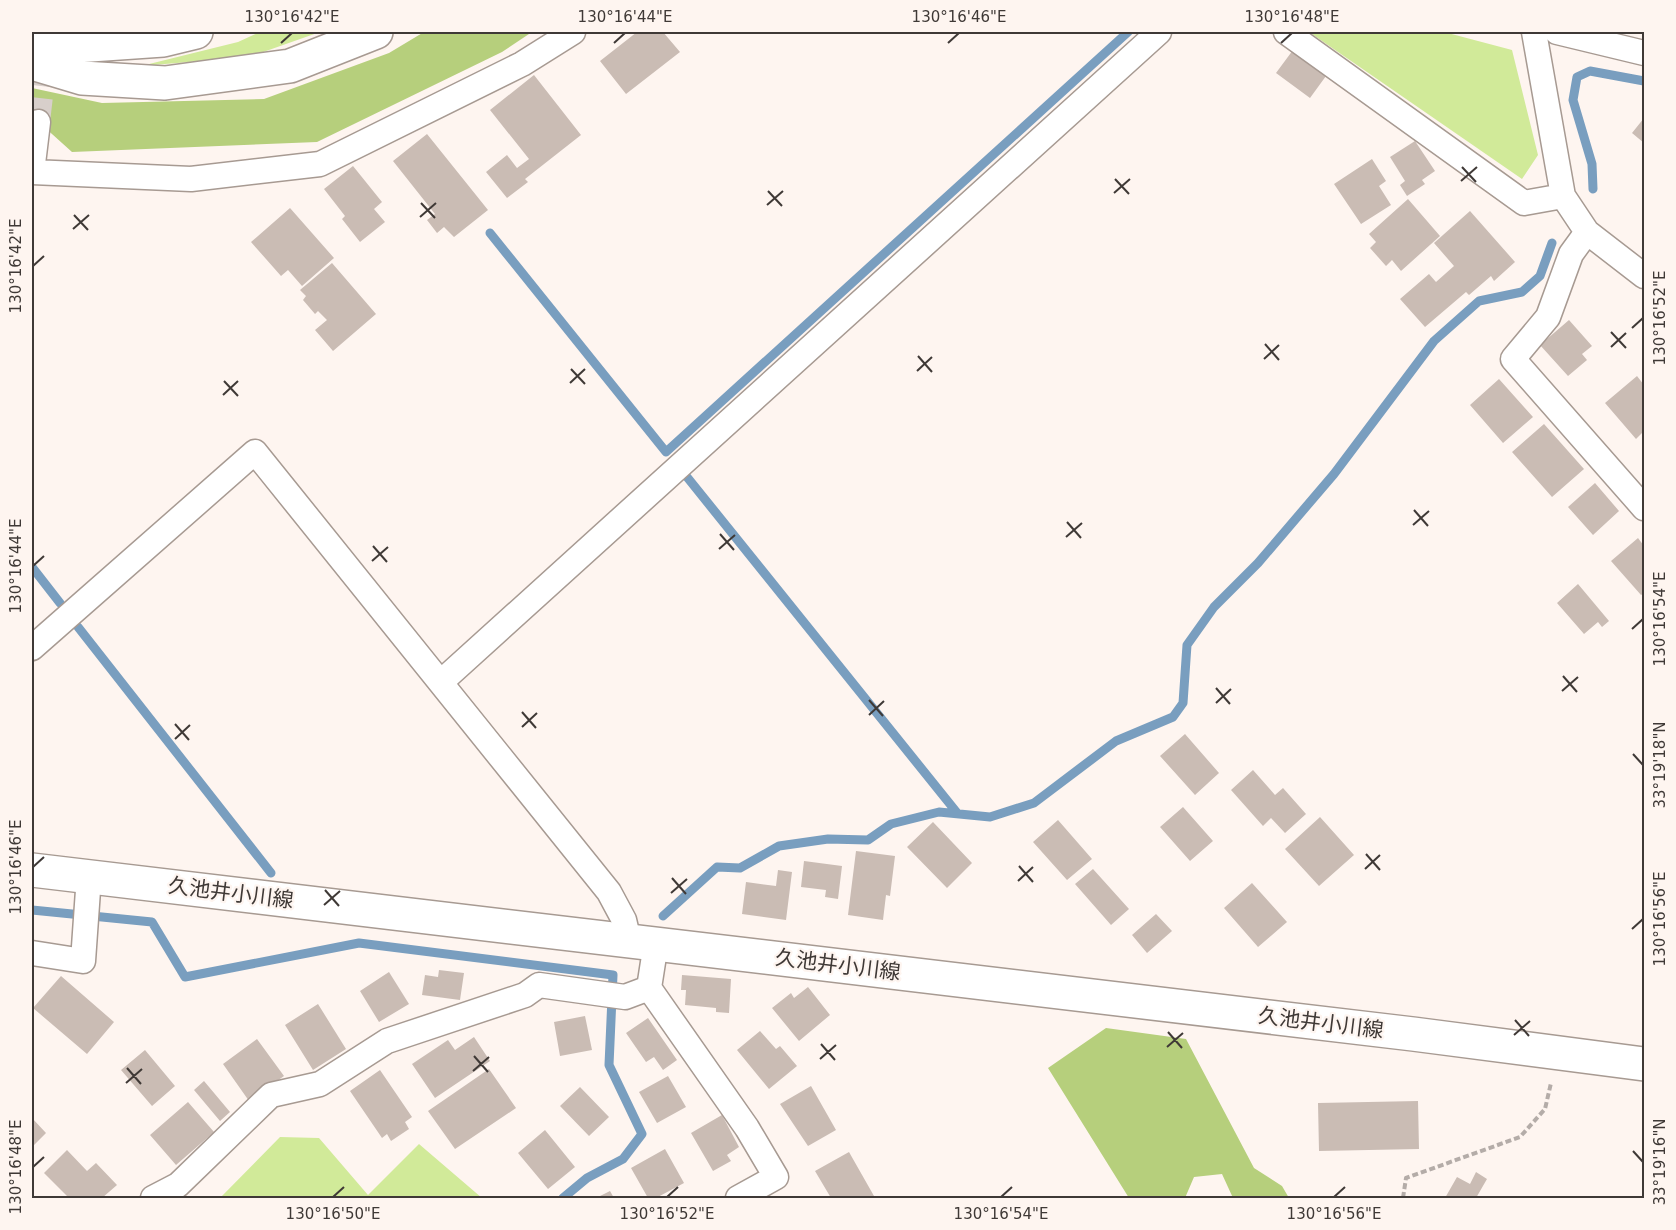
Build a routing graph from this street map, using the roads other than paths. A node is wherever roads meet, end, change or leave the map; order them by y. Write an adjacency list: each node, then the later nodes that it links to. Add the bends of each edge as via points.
1 (196, 32): 8 (main road, via 163,40)
2 (376, 32): 10 (main road, via 290,66 165,83 82,78)
3 (573, 32): 12 (street, via 522,64 320,164 191,179)
4 (1159, 32): 18 (street)
5 (1286, 32): 13 (street, via 1524,203)
6 (1534, 32): 13 (street)
7 (1557, 32): 9 (street)
8 (32, 49)
9 (1644, 53)
10 (32, 63)
11 (38, 122): 12 (street)
12 (32, 172)
13 (1563, 196): 14 (street)
14 (1587, 232): 15 (street); 16 (street, via 1571,254 1548,317 1513,359)
15 (1644, 276)
16 (1644, 508)
17 (32, 648): 18 (street, via 255,452)
18 (441, 682): 21 (street, via 609,892)
19 (32, 870): 20 (main road, 久池井小川線)
20 (88, 891): 21 (main road, 久池井小川線); 22 (street, via 83,961)
21 (642, 942): 23 (street); 24 (main road, 久池井小川線)
22 (32, 953)
23 (649, 988): 25 (street, via 614,995 539,985 525,995 387,1041 320,1084 271,1095 178,1185); 26 (street, via 776,1176)
24 (1644, 1064)
25 (153, 1198)
26 (738, 1198)

